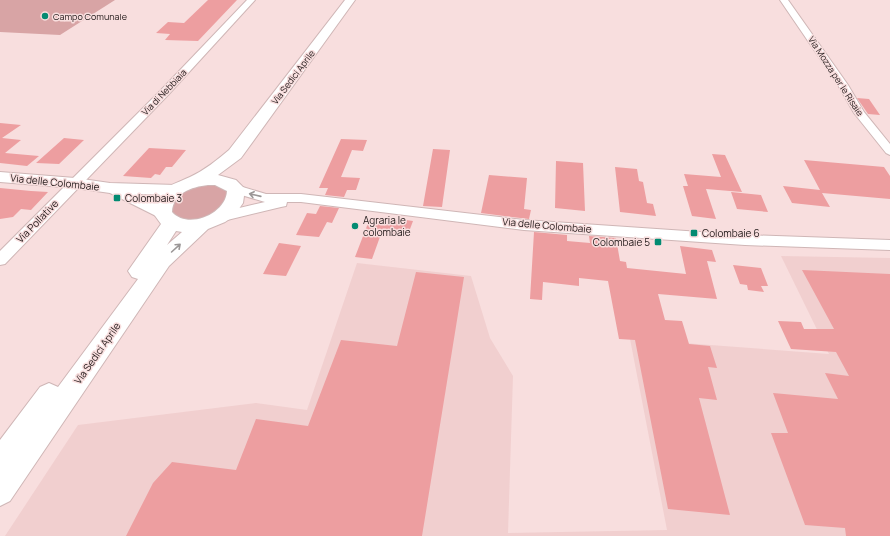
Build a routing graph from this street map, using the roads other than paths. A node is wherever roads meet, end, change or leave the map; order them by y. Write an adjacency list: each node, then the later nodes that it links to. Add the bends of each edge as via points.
1 (251, 0): 8 (street, Via di Nebbiaia)
2 (350, 0): 5 (main road, Via Sedici Aprile)
3 (784, 0): 4 (street, Via Mozza per le Risaie, via 843,85 859,113)
4 (890, 151)
5 (235, 154): 7 (main road); 9 (main road, via 231,168)
6 (0, 177): 8 (street, Via delle Colombaie)
7 (196, 181): 9 (main road, Via Sedici Aprile, via 216,180); 11 (main road, Via Sedici Aprile)
8 (75, 183): 10 (street, Via delle Colombaie); 16 (street, Via Pollative)
9 (233, 187): 12 (street, Via delle Colombaie, one-way to 9, via 265,198); 14 (main road, Via Sedici Aprile, via 234,204)
10 (110, 188): 11 (street, Via delle Colombaie); 13 (street, Via delle Colombaie)
11 (176, 190): 13 (main road, Via Sedici Aprile, via 164,202)
12 (301, 198): 14 (street, Via delle Colombaie); 15 (street, Via delle Colombaie, via 547,227 745,240)
13 (166, 218): 14 (main road, via 183,226); 17 (main road, Via Sedici Aprile, via 151,254)
14 (210, 221): 18 (main road, Via Sedici Aprile, one-way to 14, via 162,261)
15 (890, 245)
16 (0, 260)
17 (0, 464)
18 (0, 490)

